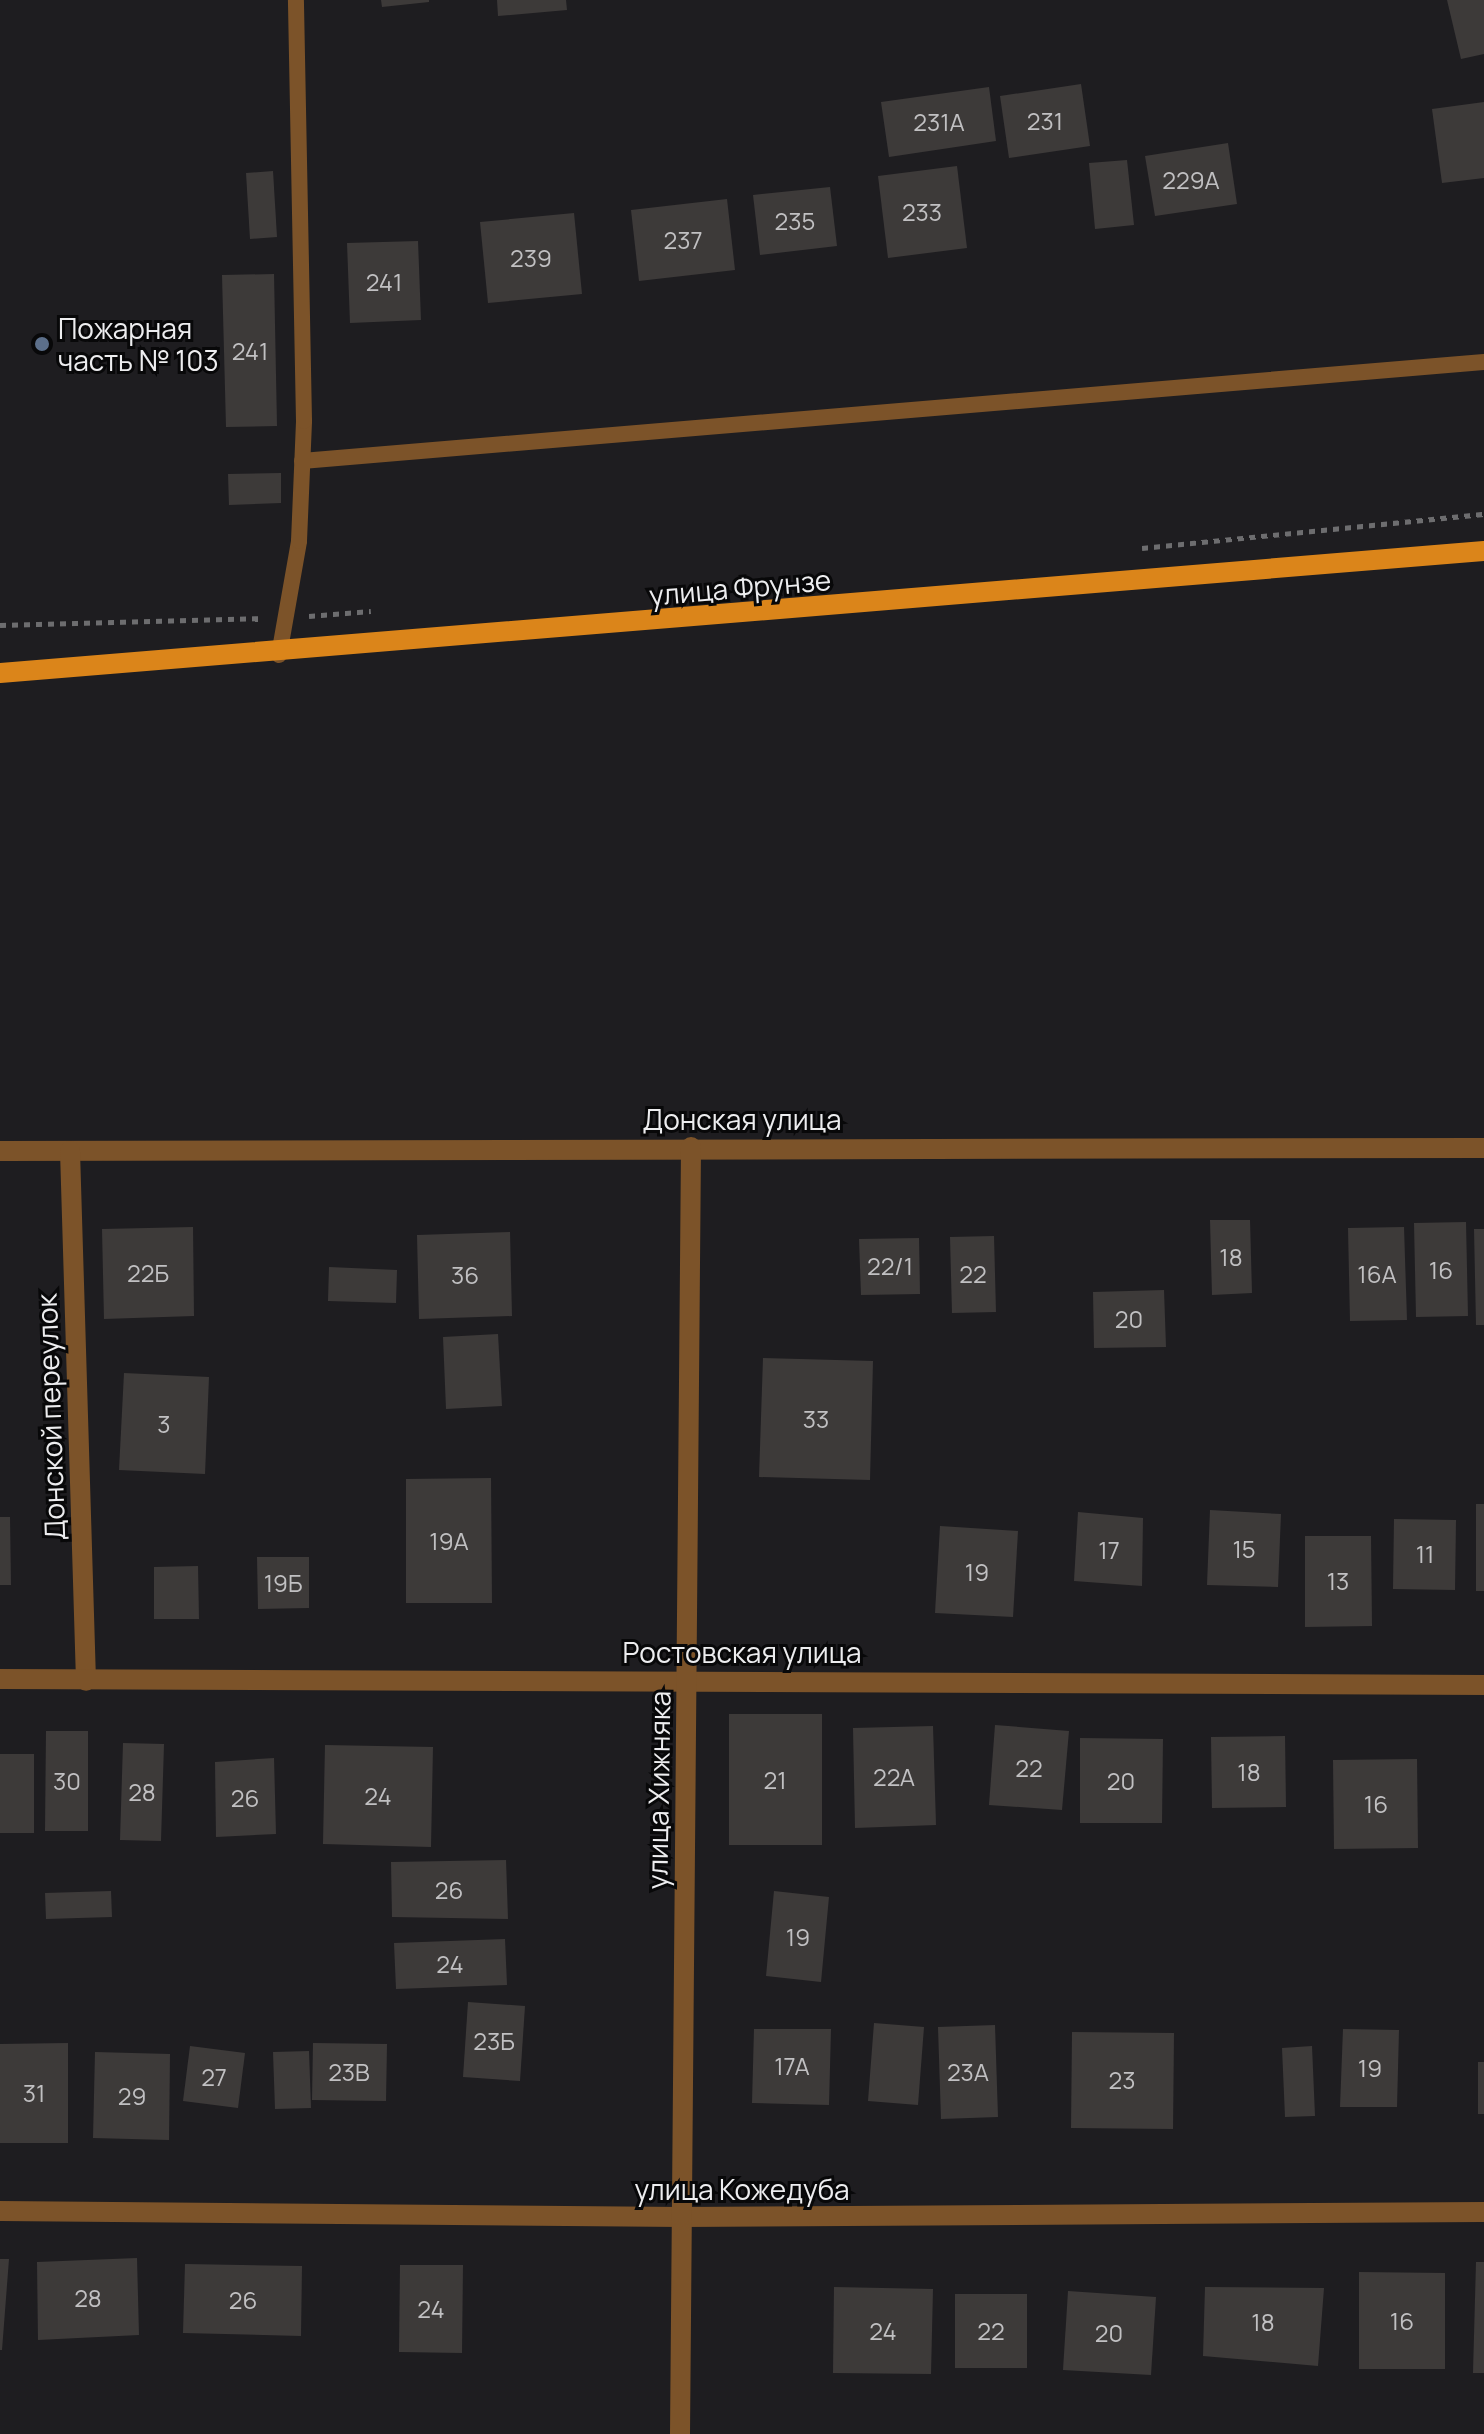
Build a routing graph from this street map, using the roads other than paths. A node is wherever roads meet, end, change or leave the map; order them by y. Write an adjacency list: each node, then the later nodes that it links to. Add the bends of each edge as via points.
1 (296, 0): 3 (lane)
2 (1484, 362): 3 (lane)
3 (302, 461): 5 (lane)
4 (1484, 551): 5 (main road, улица Фрунзе)
5 (279, 655): 6 (main road, улица Фрунзе)
6 (0, 673)
7 (691, 1147): 8 (street, Донская улица); 10 (street, Донская улица); 12 (street, улица Хижняка)
8 (1484, 1148)
9 (0, 1151): 10 (street, Донская улица)
10 (70, 1151): 13 (street, Донской переулок)
11 (0, 1679): 13 (street, Ростовская улица)
12 (687, 1679): 13 (street, Ростовская улица); 14 (street, Ростовская улица); 17 (street, улица Хижняка)
13 (86, 1681)
14 (1484, 1685)
15 (0, 2211): 17 (street, улица Кожедуба)
16 (1484, 2212): 17 (street, улица Кожедуба)
17 (682, 2217): 18 (street, улица Хижняка)
18 (680, 2434)

